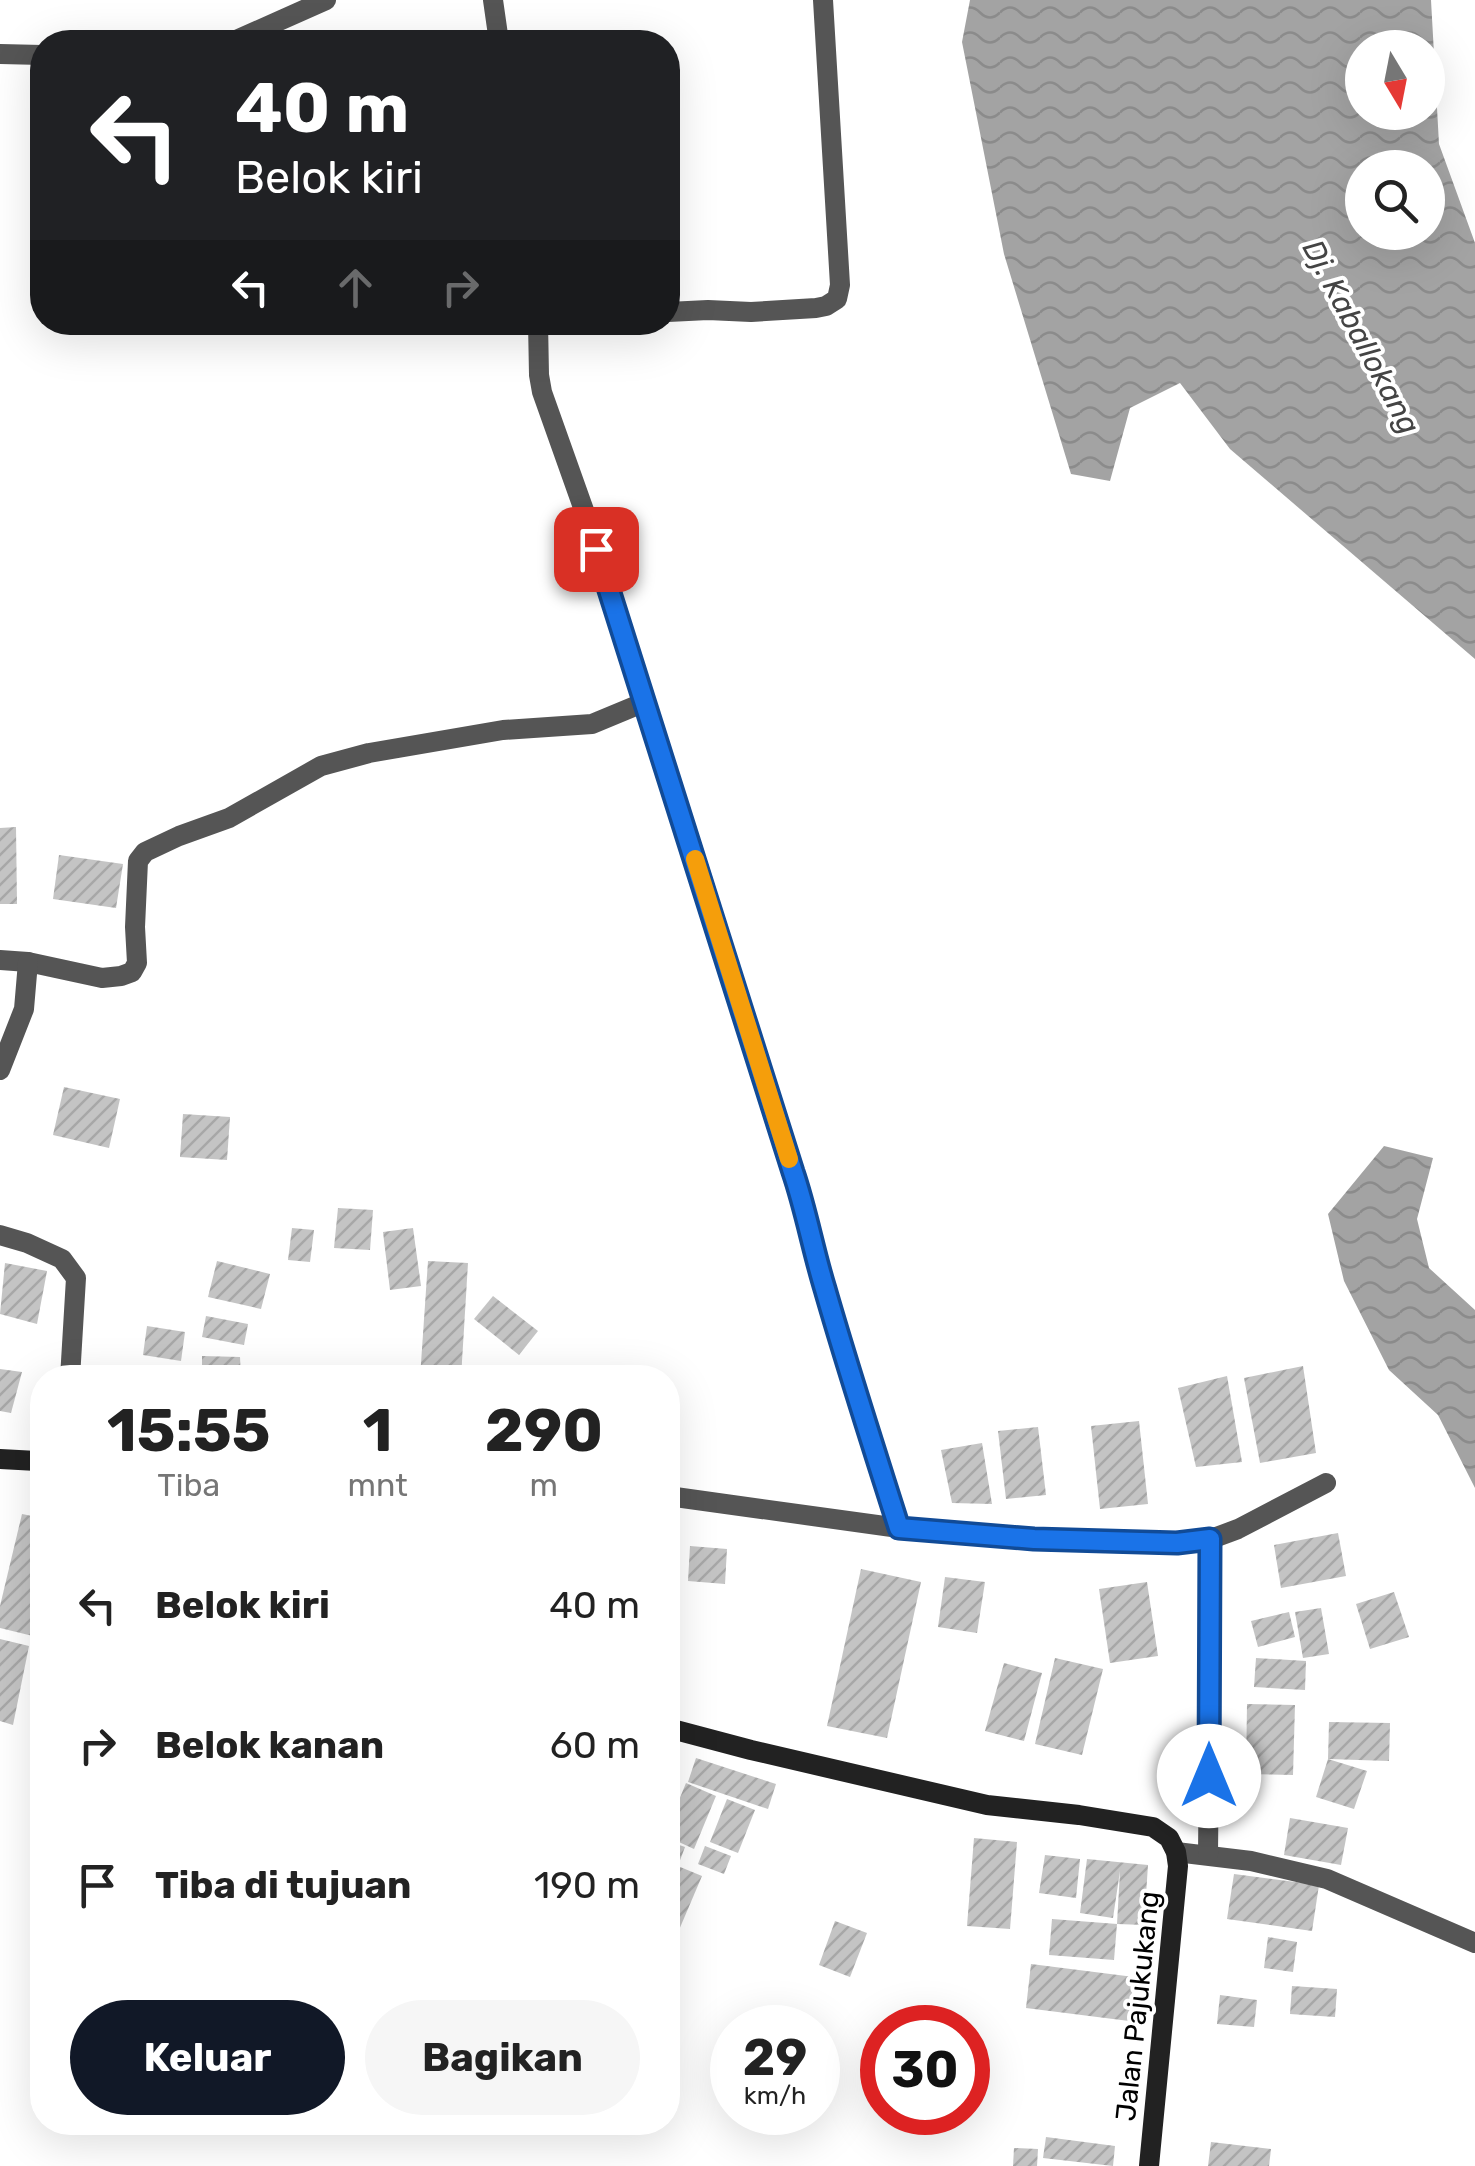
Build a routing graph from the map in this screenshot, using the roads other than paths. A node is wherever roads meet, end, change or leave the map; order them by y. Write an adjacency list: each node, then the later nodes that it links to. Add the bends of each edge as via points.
1 (326, 0): 4 (street)
2 (493, 0): 5 (street)
3 (823, 0): 8 (street, via 837,299 816,308)
4 (264, 30)
5 (498, 30)
6 (0, 54): 7 (street)
7 (30, 55)
8 (680, 311)
9 (538, 335): 10 (street, via 542,392)
10 (644, 702): 12 (street, via 592,724 503,730 320,766 229,818 146,852 138,862 132,972 102,978); 20 (street)
11 (0, 960): 12 (street)
12 (28, 962): 13 (street, via 24,1009)
13 (0, 1070)
14 (0, 1235): 15 (street, via 62,1259 76,1278)
15 (71, 1365)
16 (0, 1459): 17 (street)
17 (30, 1460)
18 (1326, 1483): 21 (street)
19 (680, 1498): 20 (street)
20 (899, 1528): 21 (street, via 1034,1539)
21 (1210, 1539): 24 (street)
22 (680, 1731): 23 (street, via 986,1805 1153,1827)
23 (1176, 1852): 24 (street); 26 (street, Jalan Pajukukang)
24 (1208, 1854): 25 (street, via 1326,1880)
25 (1475, 1943)
26 (1149, 2166)

